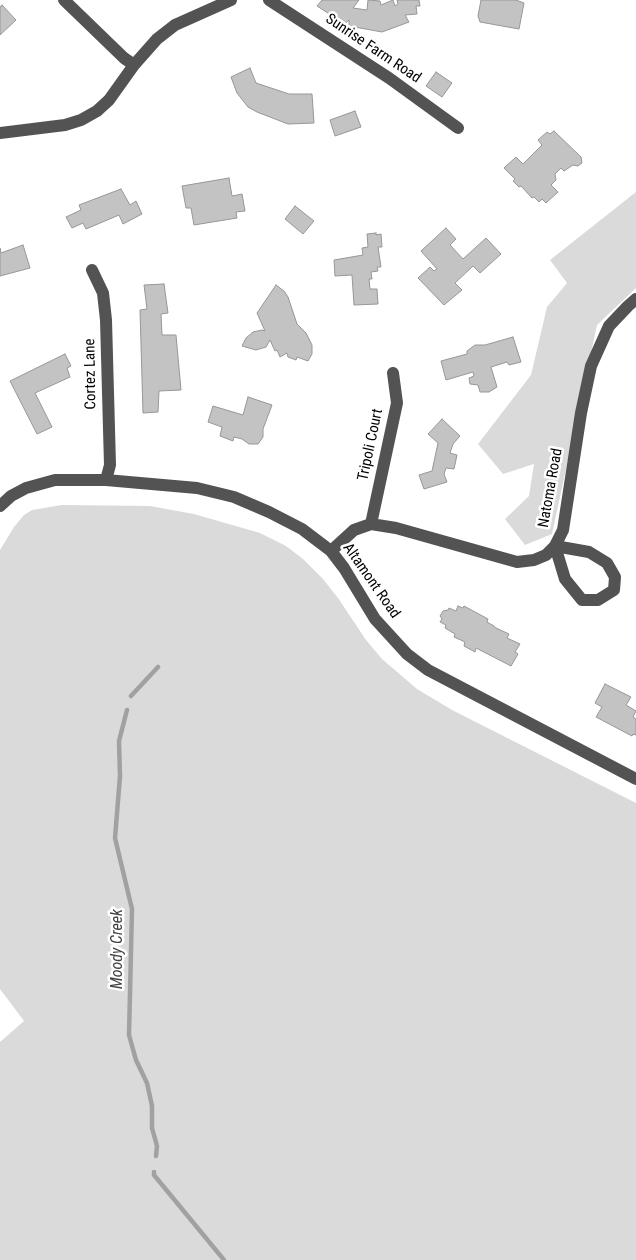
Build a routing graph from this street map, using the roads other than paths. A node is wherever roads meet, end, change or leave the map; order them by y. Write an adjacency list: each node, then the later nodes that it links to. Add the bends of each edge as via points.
1 (64, 0): 4 (street)
2 (231, 0): 4 (street, via 175,25 157,39)
3 (269, 0): 5 (street, Sunrise Farm Road, via 389,78)
4 (134, 65): 6 (street, via 109,100 81,120)
5 (458, 128)
6 (0, 133)
7 (92, 270): 10 (street, Cortez Lane, via 103,293 106,320 110,466)
8 (636, 299): 13 (street, Natoma Road, via 609,326 591,366 563,530)
9 (393, 373): 12 (street, Tripoli Court, via 397,403)
10 (106, 480): 11 (street, Altamont Road, via 55,480 26,488); 14 (street, Altamont Road, via 197,488 234,497 302,529)
11 (0, 506)
12 (371, 524): 13 (street, Natoma Road, via 517,562 546,555); 14 (street, via 354,530)
13 (555, 546): 13 (street, via 565,579 582,600 598,600 614,590 615,577 607,563 589,552)
14 (331, 551): 15 (street, Altamont Road, via 375,619 407,654 428,670)
15 (636, 779)

